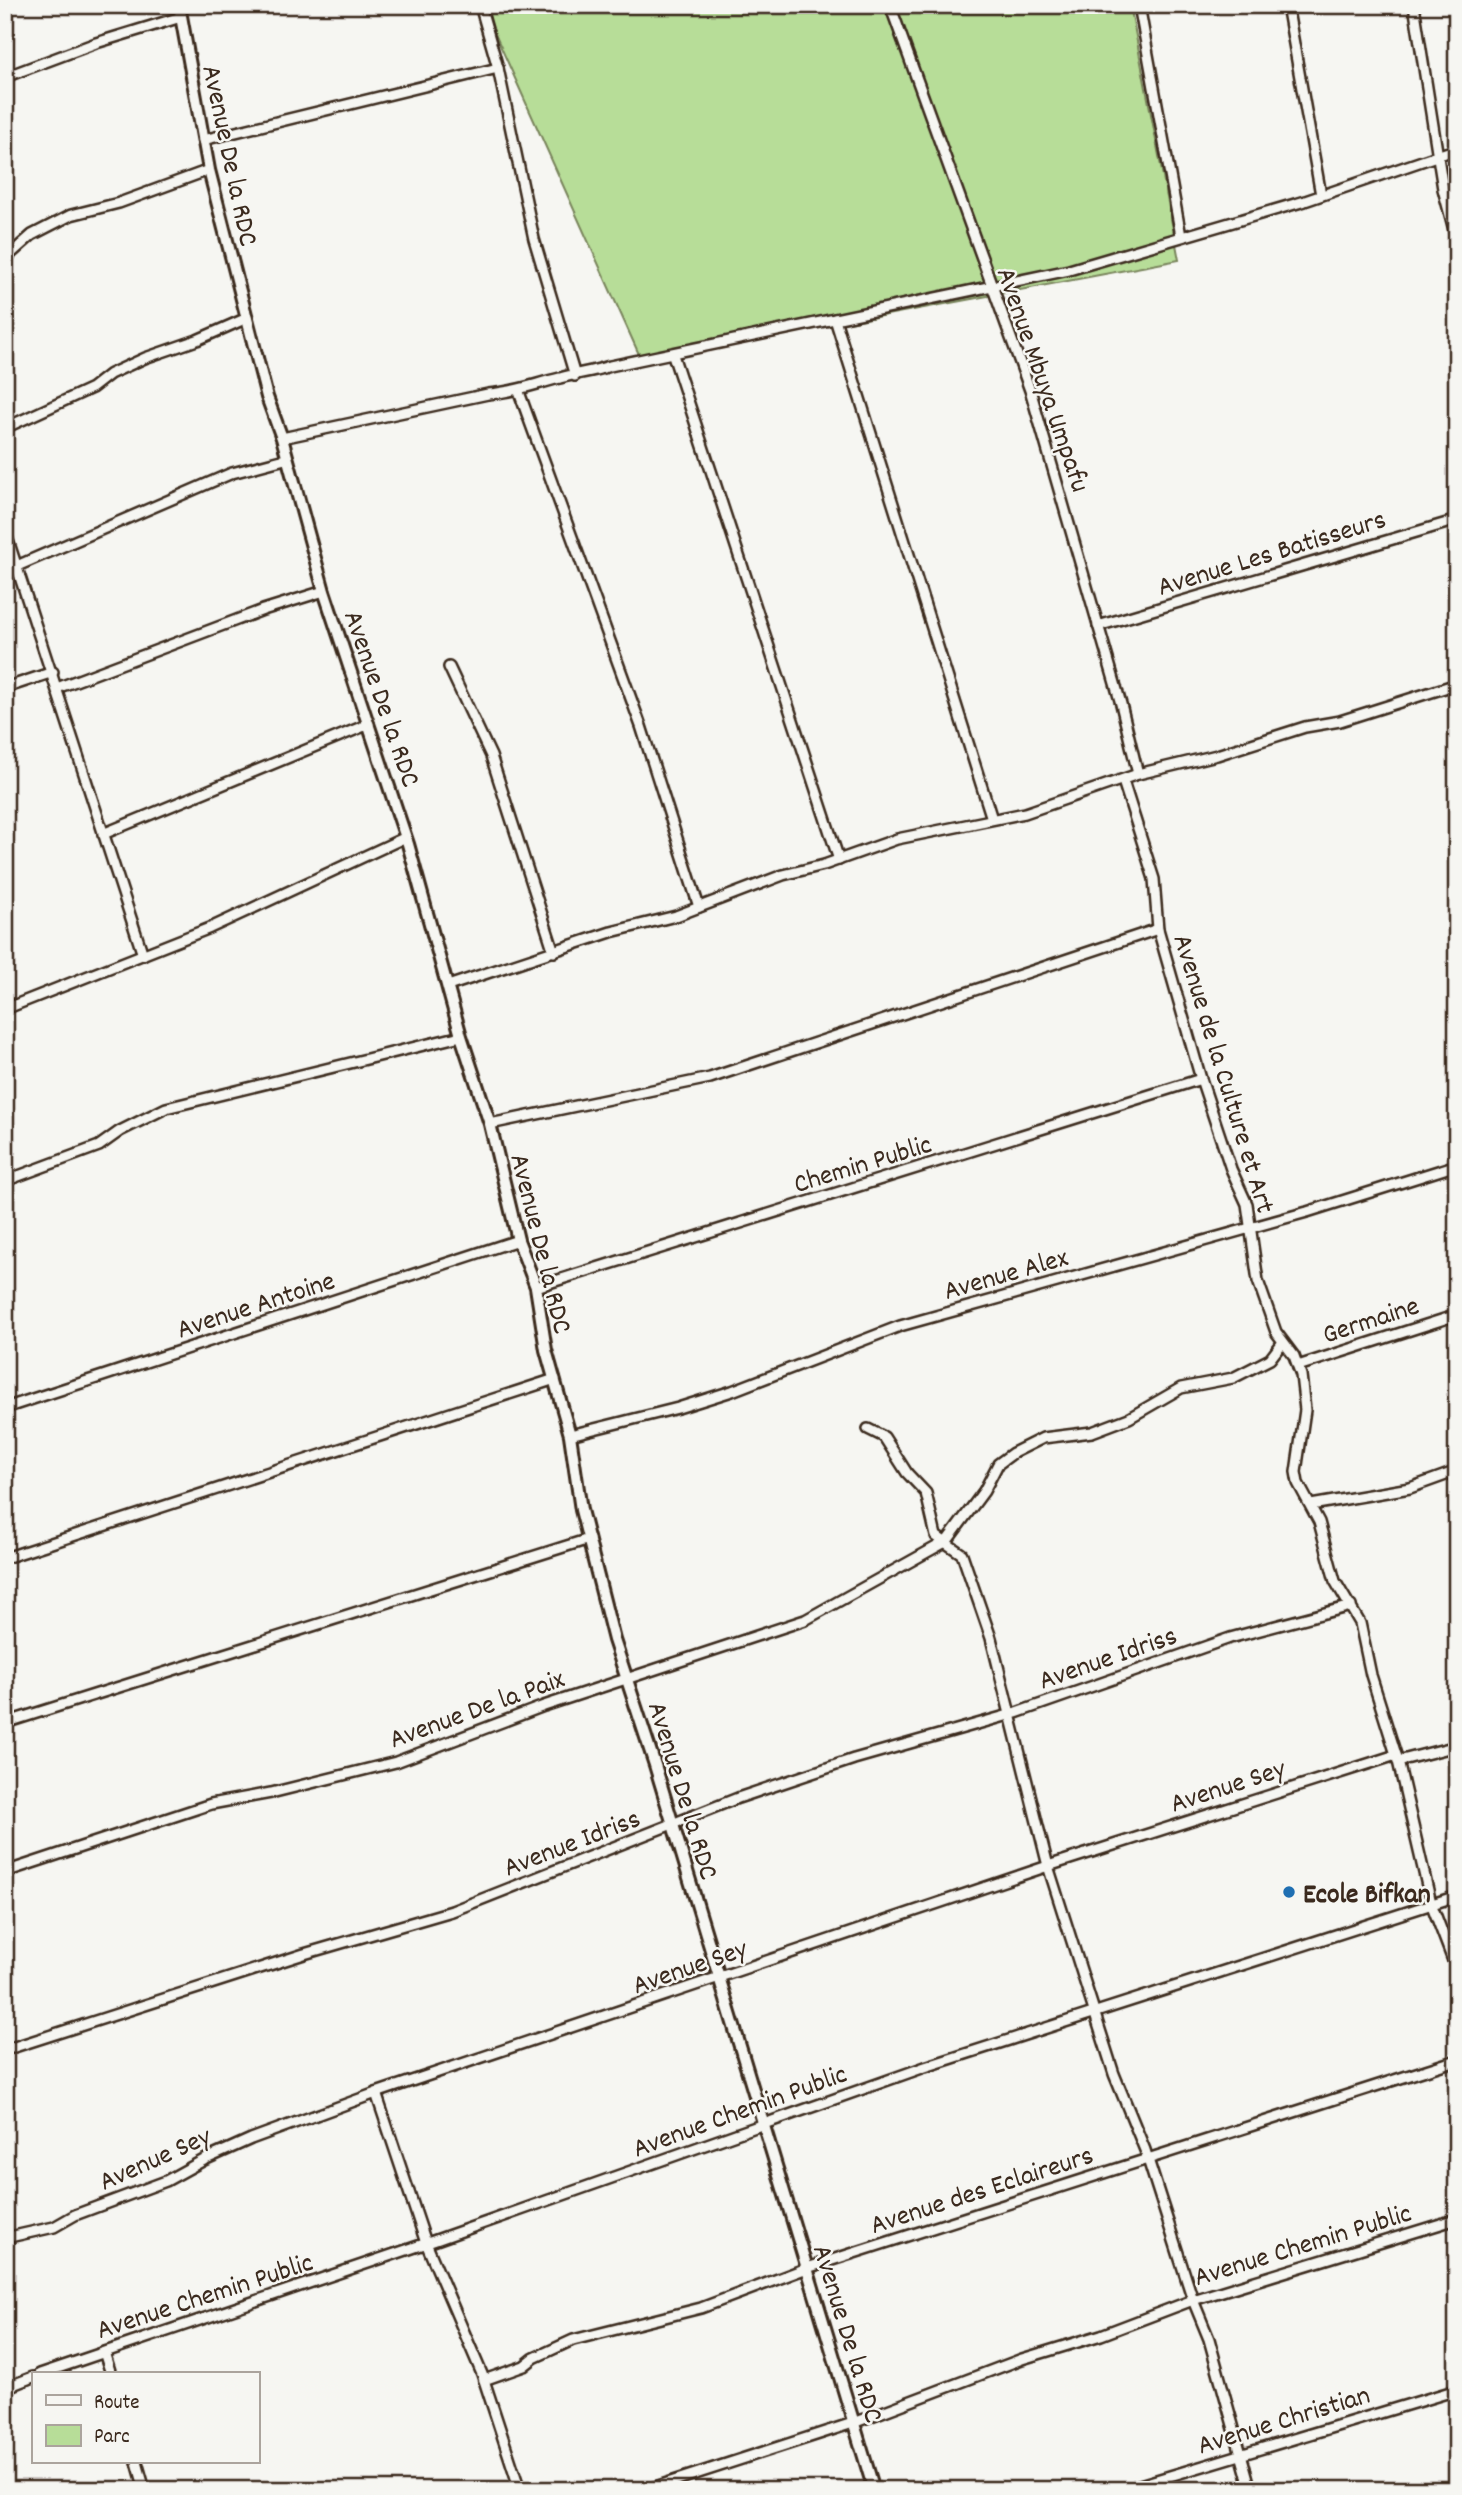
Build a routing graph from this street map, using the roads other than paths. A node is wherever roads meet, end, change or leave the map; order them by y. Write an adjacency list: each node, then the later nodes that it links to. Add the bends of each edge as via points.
1 (178, 5): 7 (street, Avenue De la RDC)
2 (480, 5): 8 (street)
3 (890, 5): 18 (street, Avenue Mbuya Umpafu)
4 (1139, 5): 15 (street)
5 (1287, 5): 14 (street)
6 (1414, 5): 12 (street)
7 (181, 17): 9 (street); 10 (street, Avenue De la RDC)
8 (498, 68): 10 (street); 22 (street, via 534,239)
9 (5, 77)
10 (203, 140): 13 (street, Avenue De la RDC)
11 (1457, 149): 12 (street)
12 (1438, 157): 14 (street); 16 (street)
13 (209, 170): 17 (street, via 71,215 32,235); 19 (street, Avenue De la RDC)
14 (1321, 195): 15 (street)
15 (1181, 236): 18 (street, via 1069,270)
16 (1457, 241)
17 (5, 259)
18 (990, 285): 20 (street); 31 (street, Avenue Mbuya Umpafu, via 1031,393)
19 (247, 318): 24 (street, via 145,358); 25 (street, Avenue De la RDC)
20 (835, 319): 21 (street); 40 (street)
21 (673, 355): 22 (street); 43 (street)
22 (575, 376): 23 (street)
23 (519, 392): 25 (street, via 488,394); 44 (street, via 641,726)
24 (5, 428)
25 (282, 438): 26 (street, Avenue De la RDC)
26 (285, 458): 29 (street, via 232,473); 30 (street, Avenue De la RDC)
27 (1457, 520): 31 (street, Avenue Les Batisseurs)
28 (5, 531): 29 (street)
29 (18, 566): 33 (street)
30 (324, 591): 36 (street); 37 (street, Avenue De la RDC)
31 (1098, 626): 38 (street, Avenue Mbuya Umpafu)
32 (449, 667): 46 (street, via 491,756)
33 (53, 672): 35 (street); 36 (street)
34 (1457, 684): 38 (street, via 1340,721)
35 (5, 688)
36 (57, 688): 41 (street)
37 (369, 724): 41 (street); 42 (street, Avenue De la RDC)
38 (1138, 774): 39 (street)
39 (1123, 781): 40 (street); 45 (street, Avenue de la Culture et Art, via 1154,879)
40 (992, 819): 43 (street, via 897,839)
41 (103, 834): 47 (street)
42 (406, 837): 47 (street); 48 (street, Avenue De la RDC)
43 (839, 860): 44 (street, via 783,875)
44 (699, 907): 46 (street)
45 (1158, 929): 51 (street, Avenue de la Culture et Art); 52 (street, via 710,1078)
46 (554, 953): 48 (street)
47 (143, 955): 49 (street)
48 (447, 986): 50 (street, Avenue De la RDC)
49 (5, 1009)
50 (461, 1036): 52 (street, Avenue De la RDC); 54 (street, via 166,1108 120,1130 99,1146)
51 (1201, 1079): 55 (street, Avenue de la Culture et Art, via 1247,1205); 57 (street, Chemin Public)
52 (489, 1124): 56 (street, Avenue De la RDC)
53 (1457, 1165): 55 (street, Avenue Alex)
54 (5, 1181)
55 (1249, 1226): 59 (street, Avenue de la Culture et Art, via 1258,1281); 64 (street, Avenue Alex, via 900,1326 732,1391)
56 (518, 1240): 57 (street, Avenue De la RDC); 62 (street, Avenue Antoine)
57 (536, 1287): 61 (street, Avenue De la RDC)
58 (1457, 1315): 60 (street, Germaine)
59 (1283, 1342): 60 (street, Avenue de la Culture et Art); 68 (street, via 1270,1359 1233,1378 1181,1388 1129,1418 1092,1432 1043,1438 1013,1453 998,1464)
60 (1298, 1366): 66 (street, Avenue de la Culture et Art, via 1305,1410 1296,1472 1301,1492)
61 (555, 1379): 64 (street, Avenue De la RDC); 69 (street)
62 (5, 1408)
63 (868, 1429): 68 (street, via 884,1437 926,1493 936,1535)
64 (570, 1435): 67 (street, Avenue De la RDC)
65 (1457, 1471): 66 (street, via 1410,1488)
66 (1311, 1505): 70 (street, Avenue de la Culture et Art, via 1335,1581)
67 (589, 1539): 71 (street, Avenue De la RDC); 73 (street)
68 (947, 1541): 71 (street, Avenue De la Paix, via 805,1620); 72 (street, via 962,1554 998,1662)
69 (5, 1558)
70 (1351, 1606): 72 (street, Avenue Idriss, via 1191,1651); 75 (street, Avenue de la Culture et Art, via 1360,1623)
71 (626, 1679): 76 (street, Avenue De la RDC); 78 (street, Avenue De la Paix, via 396,1762 201,1807)
72 (1008, 1715): 76 (street, Avenue Idriss, via 828,1768 738,1798); 77 (street)
73 (5, 1723)
74 (1457, 1746): 75 (street, Avenue Sey)
75 (1397, 1758): 77 (street, Avenue Sey); 80 (street, Avenue de la Culture et Art)
76 (674, 1826): 82 (street, Avenue De la RDC); 84 (street, Avenue Idriss, via 452,1911)
77 (1048, 1866): 82 (street, Avenue Sey); 83 (street)
78 (5, 1872)
79 (1457, 1896): 80 (street, Avenue Chemin Public)
80 (1431, 1903): 81 (street, Avenue de la Culture et Art); 83 (street, Avenue Chemin Public)
81 (1457, 1972)
82 (719, 1979): 86 (street, Avenue Sey); 87 (street, Avenue De la RDC)
83 (1096, 2014): 87 (street, Avenue Chemin Public, via 925,2067); 88 (street)
84 (5, 2050)
85 (1457, 2060): 88 (street, Avenue des Eclaireurs)
86 (376, 2093): 90 (street, Avenue Sey, via 251,2139 166,2182 54,2227); 91 (street)
87 (763, 2126): 91 (street, Avenue Chemin Public); 92 (street, Avenue De la RDC)
88 (1147, 2157): 92 (street, Avenue des Eclaireurs); 93 (street)
89 (1457, 2219): 93 (street, Avenue Chemin Public)
90 (5, 2238)
91 (426, 2243): 94 (street, Avenue Chemin Public); 98 (street)
92 (807, 2268): 98 (street, Avenue des Eclaireurs, via 701,2308 573,2340 524,2366); 101 (street, Avenue De la RDC)
93 (1193, 2300): 101 (street, Avenue Chemin Public); 102 (street)
94 (104, 2352): 95 (street, Avenue Chemin Public); 96 (street)
95 (46, 2372)
96 (110, 2372)
97 (32, 2377): 99 (street)
98 (484, 2380): 105 (street)
99 (5, 2388)
100 (1457, 2390): 102 (street, Avenue Christian)
101 (853, 2423): 106 (street, Avenue Chemin Public); 107 (street, Avenue De la RDC)
102 (1242, 2454): 108 (street, Avenue Christian); 109 (street)
103 (138, 2464): 104 (street)
104 (145, 2490)
105 (520, 2490)
106 (646, 2490)
107 (874, 2490)
108 (1123, 2490)
109 (1251, 2490)

